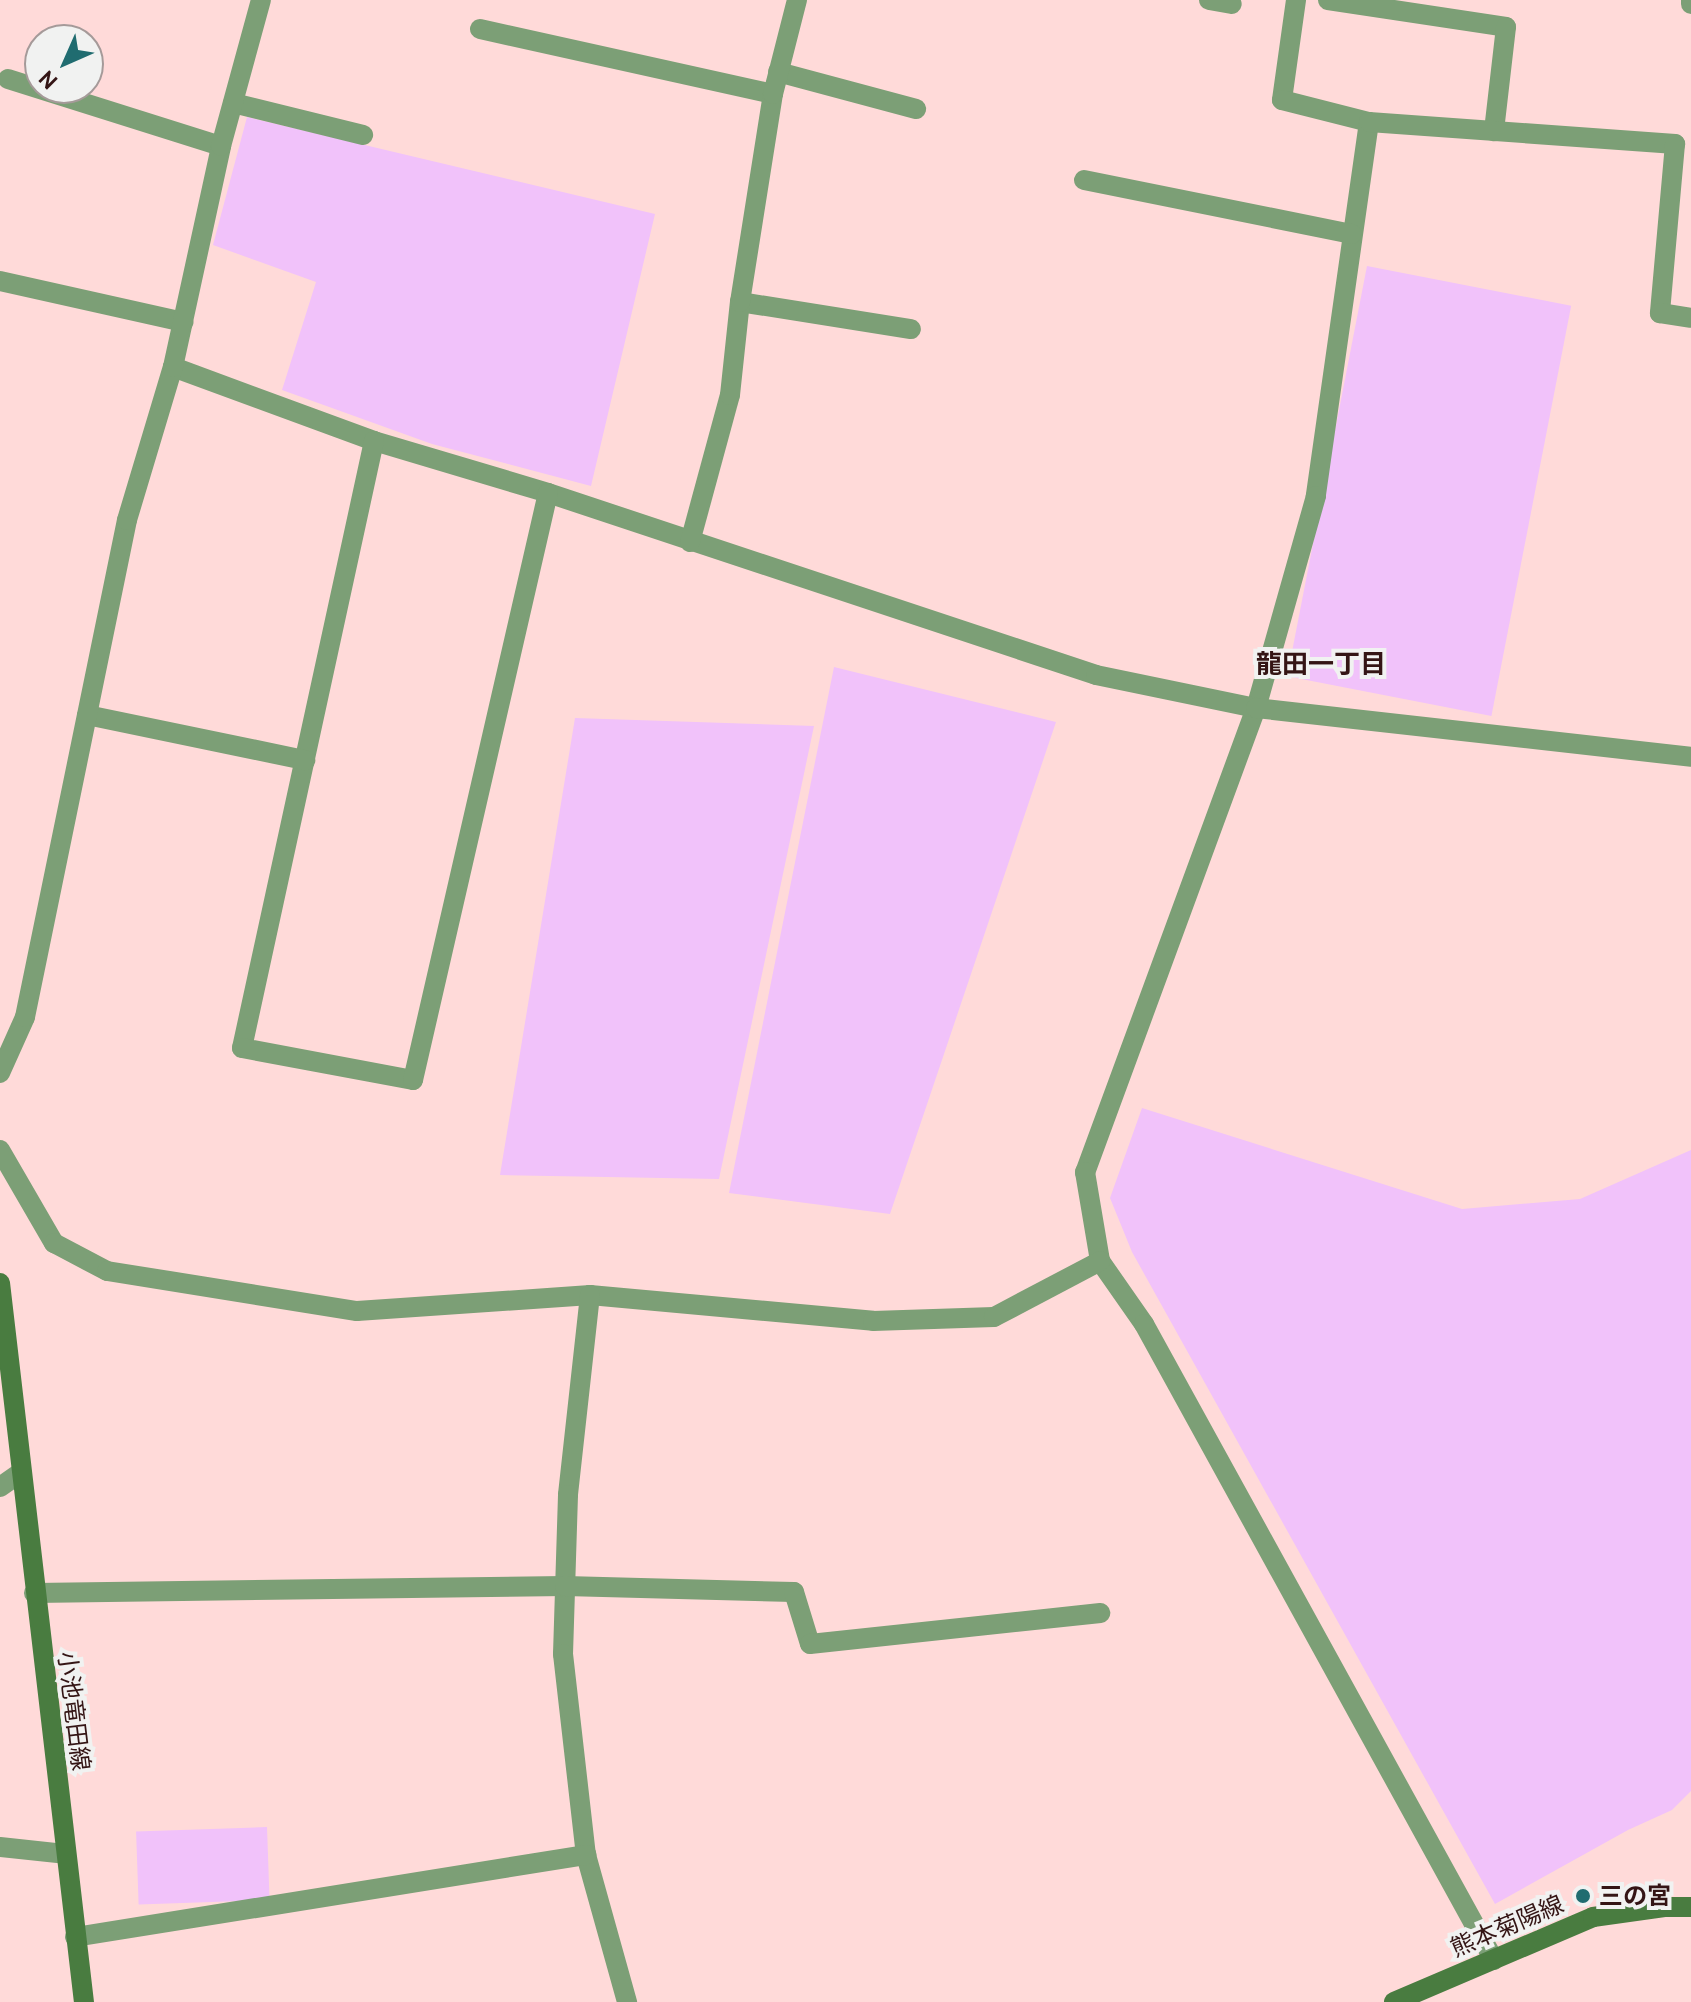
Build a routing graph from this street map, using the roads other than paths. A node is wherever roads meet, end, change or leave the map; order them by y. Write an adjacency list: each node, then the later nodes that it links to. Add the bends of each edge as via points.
1 (261, 0): 11 (street)
2 (797, 0): 8 (street)
3 (1209, 0): 6 (street)
4 (1296, 0): 13 (street, via 1282,100)
5 (1328, 0): 14 (street, via 1506,27)
6 (1232, 4)
7 (480, 29): 10 (street)
8 (778, 72): 10 (street); 12 (street)
9 (8, 79): 16 (street)
10 (773, 94): 20 (street)
11 (233, 103): 15 (street); 16 (street)
12 (916, 109)
13 (1369, 122): 14 (street); 18 (street)
14 (1494, 131): 21 (street, via 1675,144 1660,313)
15 (363, 135)
16 (221, 146): 22 (street)
17 (1084, 180): 18 (street)
18 (1352, 234): 28 (street, via 1316,496)
19 (0, 281): 22 (street)
20 (740, 302): 23 (street); 27 (street, via 726,416)
21 (1691, 318)
22 (183, 322): 24 (street)
23 (911, 329)
24 (173, 367): 25 (street); 29 (street, via 127,520)
25 (374, 441): 26 (street); 31 (street)
26 (548, 493): 27 (street); 31 (street, via 413,1080 242,1048)
27 (690, 542): 28 (street, via 1096,675)
28 (1256, 708): 30 (street); 34 (street, via 1085,1172)
29 (87, 715): 31 (street); 32 (street, via 25,1017)
30 (1691, 757)
31 (305, 760)
32 (0, 1073)
33 (0, 1150): 36 (street, via 54,1243 107,1271 357,1311)
34 (1100, 1261): 36 (street, via 994,1317 873,1321); 47 (street, via 1144,1324)
35 (0, 1283): 37 (main road, 小池竜田線)
36 (590, 1295): 39 (street, via 568,1495)
37 (20, 1473): 38 (street); 40 (main road, 小池竜田線)
38 (0, 1487)
39 (565, 1586): 40 (street); 41 (street, via 794,1592 810,1644); 44 (street, via 563,1654)
40 (34, 1593): 43 (main road, 小池竜田線)
41 (1100, 1613)
42 (0, 1847): 43 (street)
43 (65, 1854): 46 (main road, 小池竜田線)
44 (586, 1855): 46 (street); 49 (street)
45 (1691, 1907): 47 (main road, 熊本菊陽線, via 1593,1917)
46 (75, 1937): 48 (main road, 小池竜田線)
47 (1494, 1960): 50 (main road, 熊本菊陽線)
48 (84, 2002)
49 (627, 2002)
50 (1394, 2002)

